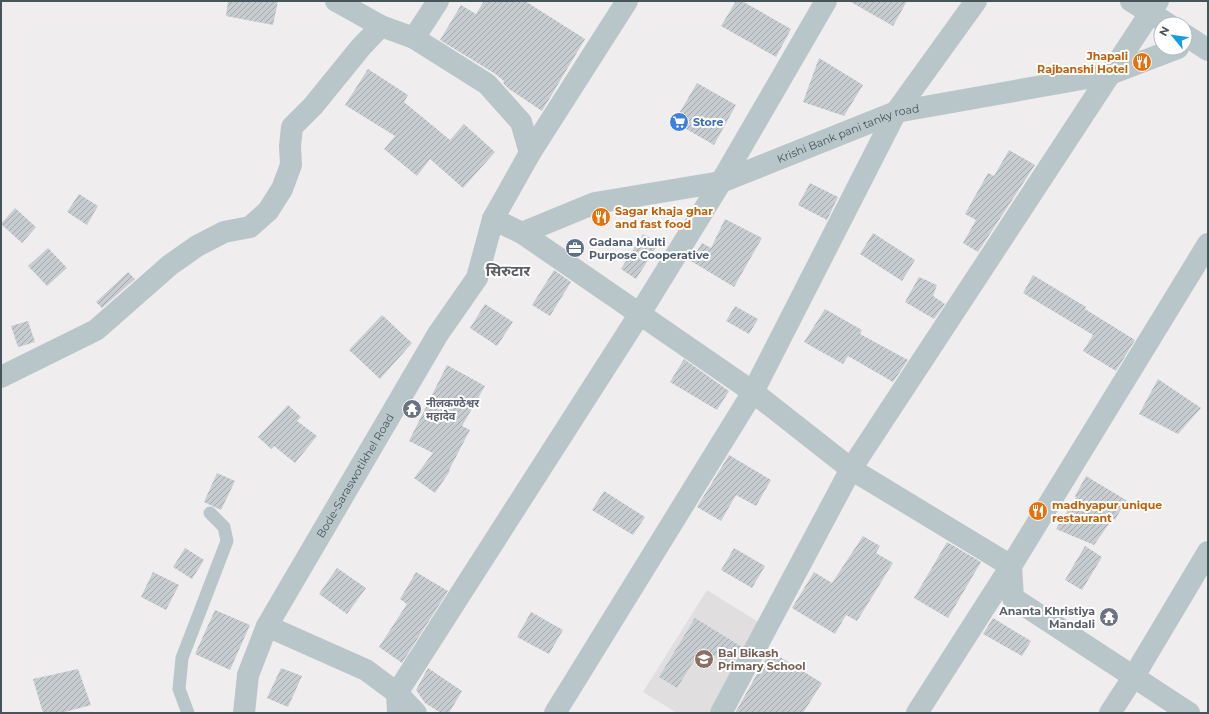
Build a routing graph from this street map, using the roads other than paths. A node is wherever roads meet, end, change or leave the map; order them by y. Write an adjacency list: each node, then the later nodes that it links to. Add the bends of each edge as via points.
1 (336, 1): 8 (street)
2 (438, 1): 9 (street)
3 (627, 1): 13 (street, Bode-Saraswotikhel Road)
4 (826, 1): 14 (street)
5 (976, 1): 12 (street)
6 (1131, 1): 7 (street)
7 (1159, 12): 11 (street)
8 (381, 26): 9 (street); 19 (street, via 292,127 291,166 282,189 268,211 250,227 224,232 197,246 170,265 96,330)
9 (414, 38): 13 (street, via 487,84 521,122)
10 (1158, 56): 11 (street, Krishi Bank pani tanky road)
11 (1110, 74): 12 (street, Krishi Bank pani tanky road); 21 (street)
12 (896, 112): 14 (street, Krishi Bank pani tanky road); 20 (street)
13 (530, 153): 15 (street, Bode-Saraswotikhel Road)
14 (721, 182): 16 (street, Krishi Bank pani tanky road, via 595,203); 18 (street)
15 (494, 219): 16 (street); 25 (street, Bode-Saraswotikhel Road, via 477,278 438,334)
16 (522, 234): 18 (street)
17 (1208, 244): 24 (street)
18 (639, 315): 20 (street); 27 (street)
19 (1, 377)
20 (753, 392): 21 (street); 31 (street)
21 (851, 469): 24 (street); 32 (street)
22 (210, 513): 28 (lane, via 224,527 227,541 182,658 179,689)
23 (1208, 552): 26 (street)
24 (1011, 566): 26 (street, via 1013,598); 33 (street)
25 (267, 626): 27 (street, via 366,670); 29 (street, Bode-Saraswotikhel Road, via 248,675)
26 (1134, 676): 34 (street); 35 (street)
27 (397, 703): 30 (street)
28 (188, 713)
29 (244, 713)
30 (416, 713)
31 (555, 713)
32 (721, 713)
33 (917, 713)
34 (1110, 713)
35 (1189, 713)

